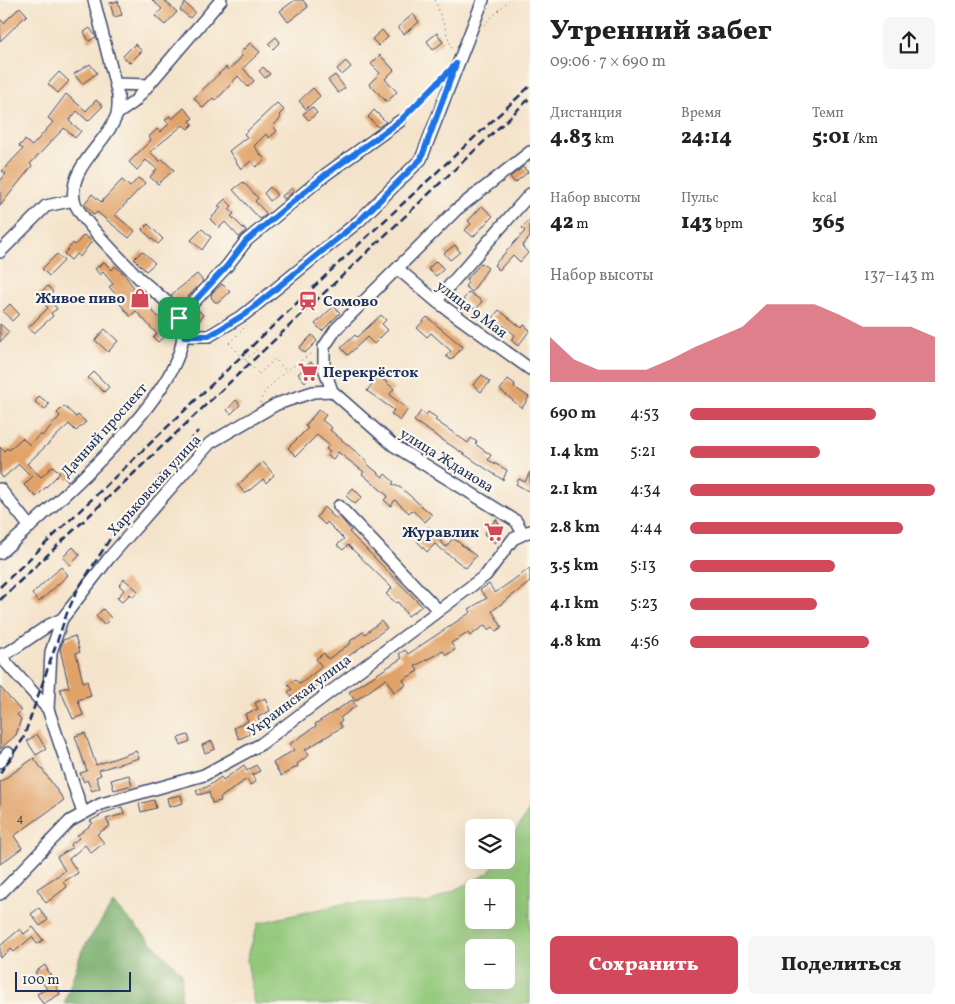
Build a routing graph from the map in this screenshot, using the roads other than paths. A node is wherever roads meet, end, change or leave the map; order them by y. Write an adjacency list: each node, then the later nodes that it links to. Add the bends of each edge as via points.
1 (94, 0): 4 (street)
2 (221, 0): 5 (street)
3 (483, 0): 15 (street, via 421,159 359,221 245,314 209,336)
4 (116, 84): 5 (street); 6 (street)
5 (148, 85): 6 (street)
6 (118, 114): 10 (street, via 78,173)
7 (400, 121): 14 (street, via 325,175 246,241)
8 (530, 152): 12 (street, via 456,210)
9 (530, 194): 13 (street)
10 (74, 200): 11 (street, via 46,206); 14 (street, via 80,213)
11 (0, 252)
12 (398, 269): 13 (street, улица 9 Мая); 17 (street, via 336,329 324,347 324,368)
13 (436, 301): 16 (street, улица 9 Мая)
14 (179, 318): 15 (street)
15 (184, 336): 20 (street, Дачный проспект, via 163,386 85,478)
16 (530, 369)
17 (332, 390): 21 (street, улица Жданова, via 394,445 516,521); 24 (street, Харьковская улица, via 312,392 277,404 210,443 109,558)
18 (0, 489): 20 (street)
19 (339, 506): 23 (street)
20 (30, 527): 22 (street, Дачный проспект)
21 (527, 532): 23 (street, Украинская улица, via 510,543 486,575)
22 (0, 553)
23 (438, 610): 27 (street, Украинская улица, via 286,727 222,767 186,782 101,804)
24 (62, 619): 25 (street, Харьковская улица); 26 (street, via 51,652)
25 (0, 655): 26 (street)
26 (48, 709): 27 (street)
27 (83, 813): 28 (street, Украинская улица, via 70,822)
28 (0, 894)

